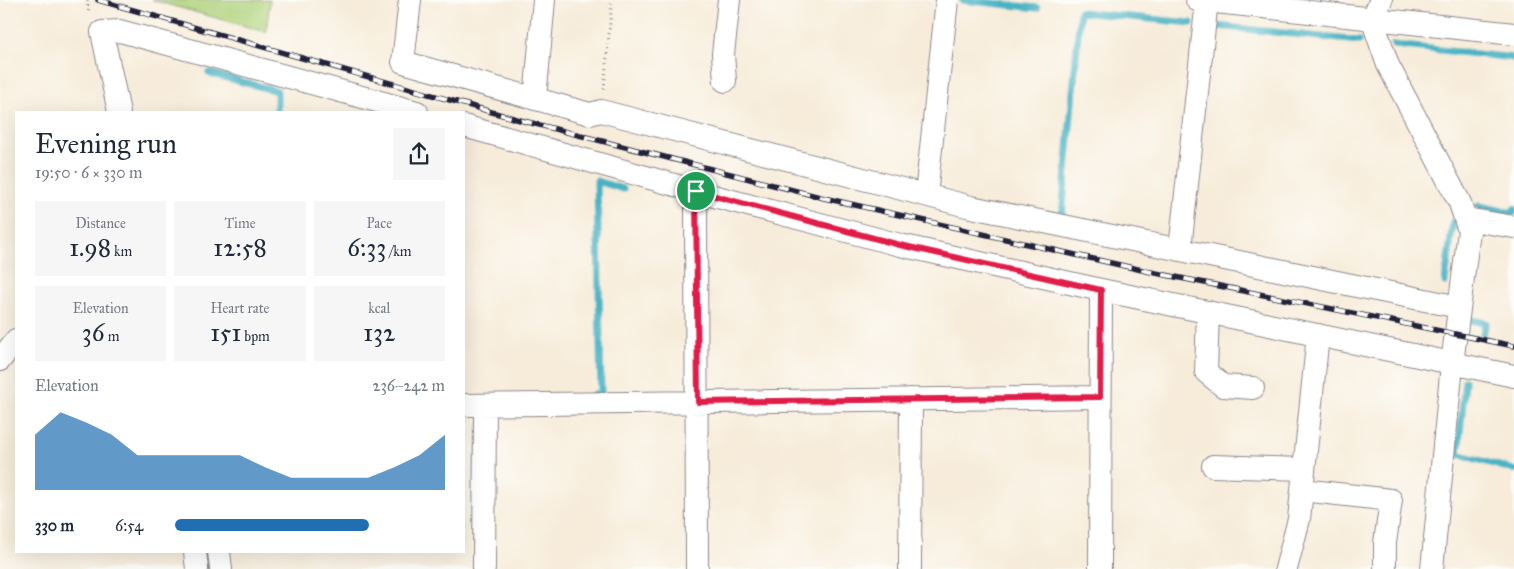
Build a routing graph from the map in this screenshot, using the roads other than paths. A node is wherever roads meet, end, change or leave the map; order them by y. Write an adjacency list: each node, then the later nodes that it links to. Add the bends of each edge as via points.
1 (410, 0): 9 (street, via 403,62)
2 (544, 0): 9 (street)
3 (729, 0): 8 (street, via 723,54)
4 (947, 0): 14 (street)
5 (1204, 0): 6 (street); 17 (street)
6 (1376, 9): 7 (street); 15 (street, via 1388,65)
7 (1514, 34)
8 (725, 81)
9 (535, 99): 14 (street, via 590,114 602,112)
10 (119, 111): 11 (street, via 102,32 120,31)
11 (406, 111)
12 (465, 126): 13 (street)
13 (696, 191): 18 (street, via 900,245); 29 (street)
14 (926, 194): 17 (street)
15 (1466, 219): 16 (street); 19 (street, via 1469,231)
16 (1514, 226)
17 (1180, 250): 19 (street)
18 (1101, 290): 20 (street); 27 (street)
19 (1459, 307): 24 (street)
20 (1208, 312): 21 (street); 26 (street, via 1206,372 1223,386)
21 (1318, 336): 24 (street); 32 (street)
22 (15, 341): 23 (street)
23 (0, 360)
24 (1452, 364): 25 (street); 43 (street)
25 (1514, 376)
26 (1253, 388)
27 (1100, 397): 28 (street); 40 (street)
28 (911, 400): 29 (street); 39 (street)
29 (698, 402): 30 (street); 38 (street)
30 (474, 405): 37 (street)
31 (1213, 466): 32 (street)
32 (1303, 480): 41 (street, via 1299,519); 42 (street, via 1391,500)
33 (194, 553): 35 (street)
34 (219, 553): 36 (street)
35 (197, 569)
36 (221, 569)
37 (484, 569)
38 (697, 569)
39 (910, 569)
40 (1100, 569)
41 (1286, 569)
42 (1385, 569)
43 (1432, 569)

